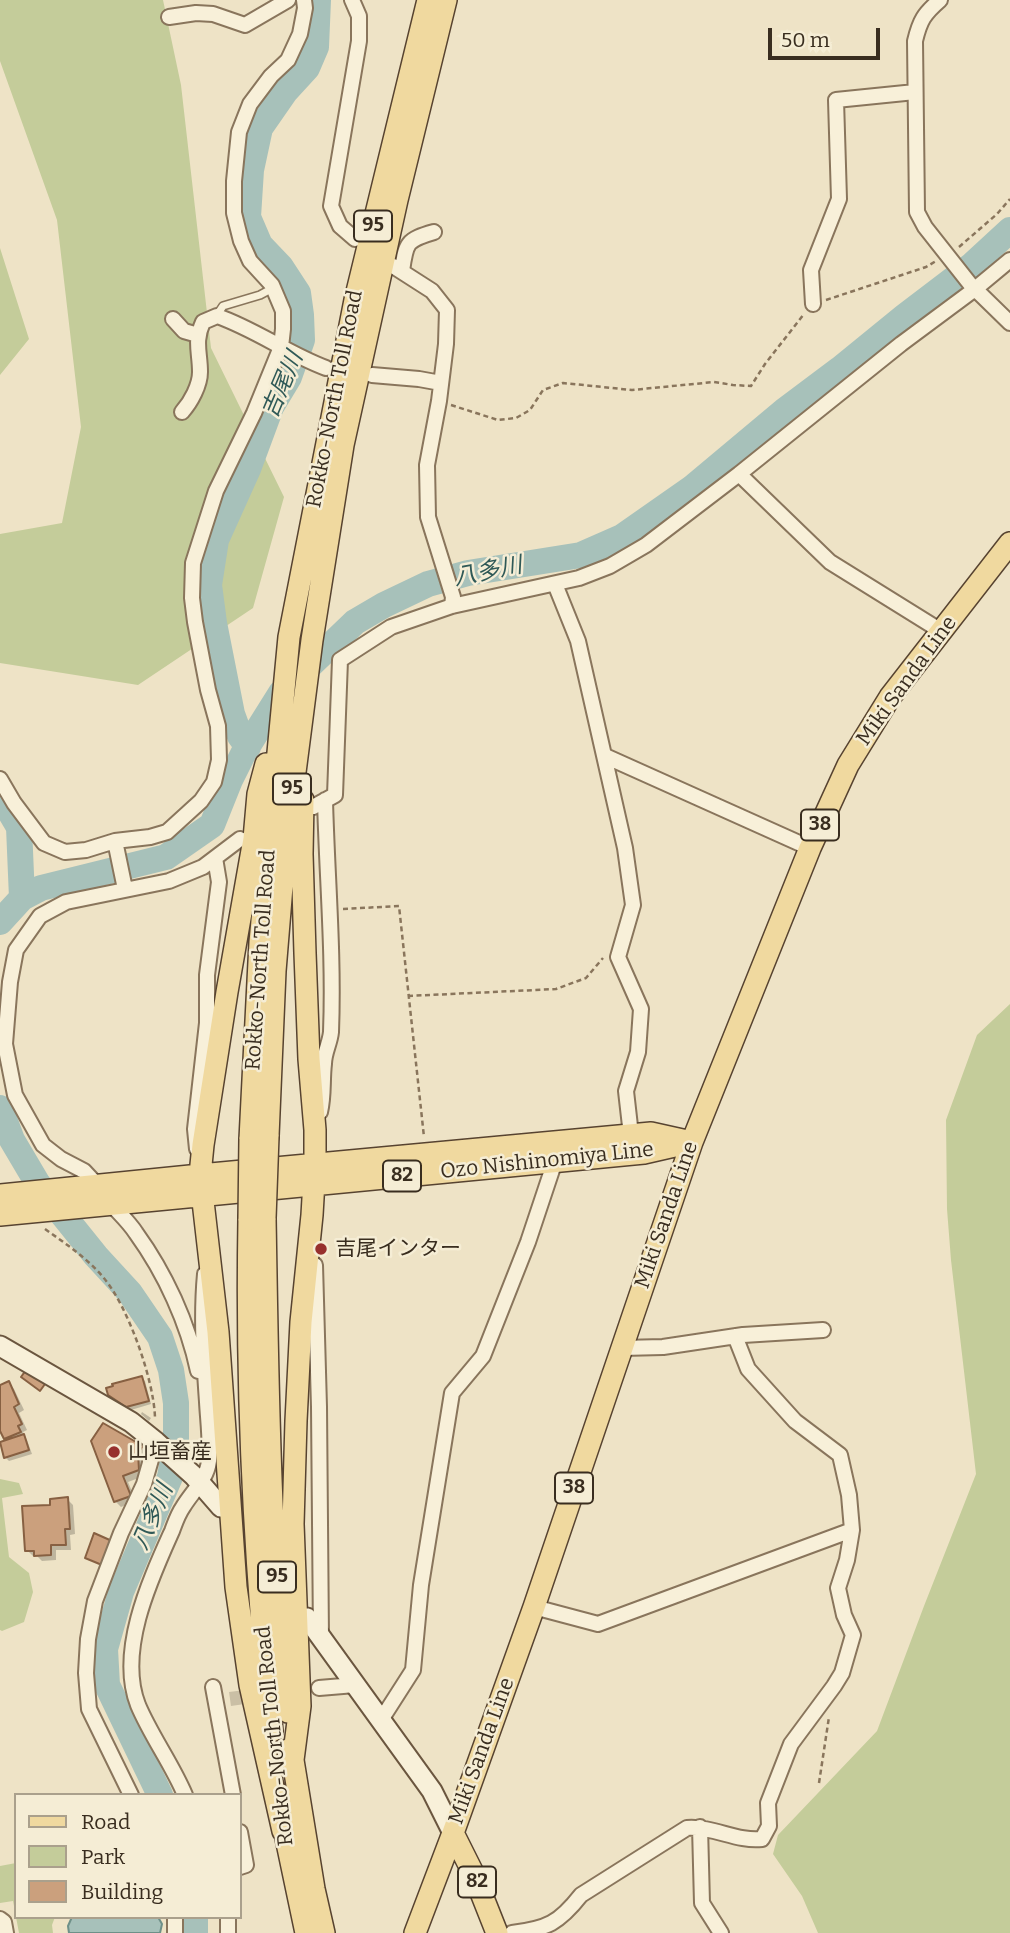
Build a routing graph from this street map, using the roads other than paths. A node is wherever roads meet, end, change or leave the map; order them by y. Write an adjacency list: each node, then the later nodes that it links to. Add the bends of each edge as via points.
1 (288, 0): 7 (street, via 245,25 213,14)
2 (304, 0): 13 (street, via 300,34 288,60 250,104 239,132 234,213 250,261)
3 (352, 0): 10 (street, via 359,16 359,41 331,206 340,226)
4 (428, 0): 30 (main road, Rokko-North Toll Road / 95, via 355,300 289,636)
5 (446, 0): 29 (main road, Rokko-North Toll Road / 95, via 343,445)
6 (940, 0): 8 (street, via 919,24)
7 (169, 18)
8 (915, 92): 12 (street, via 917,212); 14 (street, via 836,100 839,199 811,270)
9 (434, 232): 22 (street, via 414,238 398,269 432,291 447,310)
10 (355, 239)
11 (1010, 260): 12 (street)
12 (973, 287): 17 (street); 24 (street)
13 (273, 288): 15 (lane, via 223,306); 19 (street, via 283,311)
14 (813, 304)
15 (216, 316): 18 (street, via 203,322); 19 (street)
16 (173, 319): 18 (street, via 184,331)
17 (1010, 323)
18 (198, 335): 23 (street, via 200,375 190,404)
19 (284, 349): 20 (street); 34 (street, via 216,491 193,563 195,622 218,726 214,782 201,801 167,832)
20 (326, 368)
21 (372, 375): 22 (street)
22 (441, 383): 27 (street, via 427,465 428,517)
23 (182, 412)
24 (739, 474): 26 (street, via 646,545 610,566); 28 (street, via 830,562)
25 (1010, 543): 28 (main road, Miki Sanda Line / 38)
26 (555, 584): 27 (street); 31 (street, via 578,641)
27 (453, 601): 38 (street, via 391,627 340,660 335,794 319,804 331,909 331,1036)
28 (941, 631): 35 (main road, Miki Sanda Line / 38, via 890,697 848,765)
29 (312, 640): 38 (main road, via 302,854); 40 (main road, Rokko-North Toll Road / 95, via 285,850)
30 (281, 713): 40 (main road, Rokko-North Toll Road / 95, via 259,953); 44 (main road, via 258,794 203,1145)
31 (604, 756): 35 (street); 39 (street, via 633,905 618,957 640,1009 638,1052 626,1091)
32 (0, 779): 34 (street, via 44,843 65,852)
33 (240, 839): 36 (street)
34 (115, 843): 37 (street)
35 (810, 848): 41 (main road, Miki Sanda Line / 38)
36 (215, 858): 37 (street, via 169,881); 44 (street, via 219,882 195,1129)
37 (124, 886): 46 (street, via 66,902 40,916 16,950 5,1044 15,1095 43,1145 84,1171)
38 (315, 1130): 43 (main road)
39 (631, 1135): 41 (main road, Ozo Nishinomiya Line / 82, via 651,1133); 43 (main road, Ozo Nishinomiya Line / 82, via 426,1154)
40 (259, 1138): 50 (main road, Rokko-North Toll Road / 95, bridge)
41 (692, 1142): 42 (main road, Ozo Nishinomiya Line / 82, via 644,1153); 55 (main road, Miki Sanda Line / 38)
42 (555, 1161): 43 (main road, Ozo Nishinomiya Line / 82); 67 (street, via 484,1356 452,1393 421,1585 413,1670)
43 (315, 1174): 44 (main road, Ozo Nishinomiya Line / 82); 49 (main road, 95)
44 (201, 1185): 46 (main road, Ozo Nishinomiya Line / 82); 51 (main road)
45 (0, 1195): 47 (main road, Ozo Nishinomiya Line / 82)
46 (103, 1198): 47 (main road, Ozo Nishinomiya Line / 82); 56 (street, via 135,1230 174,1299 197,1362)
47 (36, 1211): 48 (main road, Ozo Nishinomiya Line / 82)
48 (0, 1215)
49 (312, 1215): 63 (street); 68 (main road, 95, via 296,1422 293,1524 300,1706)
50 (257, 1218): 68 (main road, Rokko-North Toll Road / 95, via 274,1536); 73 (main road, Rokko-North Toll Road / 95, via 251,1408 255,1513)
51 (207, 1249): 56 (street, via 202,1307); 73 (main road, via 218,1332 236,1587 250,1685)
52 (823, 1330): 53 (street)
53 (735, 1336): 55 (street, via 663,1348); 60 (street, via 748,1369 795,1422 840,1455)
54 (0, 1346): 57 (street)
55 (622, 1348): 61 (main road, Miki Sanda Line / 38)
56 (207, 1414): 58 (street, via 209,1463)
57 (154, 1440): 58 (street); 69 (street, via 144,1484 95,1601 88,1639 89,1709)
58 (197, 1479): 59 (street); 70 (street, via 138,1617 132,1666 138,1705)
59 (221, 1507)
60 (852, 1530): 61 (street, via 598,1624); 72 (street, via 838,1588 853,1634 842,1673 791,1744 768,1803 769,1826 762,1839 753,1840)
61 (534, 1607): 74 (main road, Miki Sanda Line / 38)
62 (307, 1618): 63 (street)
63 (321, 1638): 64 (street)
64 (355, 1685): 65 (street); 67 (street)
65 (319, 1688)
66 (230, 1699): 71 (street, via 214,1694)
67 (380, 1720): 74 (street, via 432,1791)
68 (293, 1760): 80 (main road, Rokko-North Toll Road / 95)
69 (130, 1793)
70 (185, 1793)
71 (233, 1793)
72 (700, 1827): 83 (street, via 674,1835 581,1895 550,1926); 84 (street, via 702,1903)
73 (283, 1831): 79 (main road, Rokko-North Toll Road / 95)
74 (453, 1833): 81 (main road, Miki Sanda Line / 38); 82 (main road, 82)
75 (242, 1843): 76 (street, via 246,1865)
76 (242, 1866)
77 (0, 1919): 78 (street)
78 (6, 1933)
79 (306, 1933)
80 (324, 1933)
81 (415, 1933)
82 (498, 1933)
83 (512, 1933)
84 (721, 1933)

